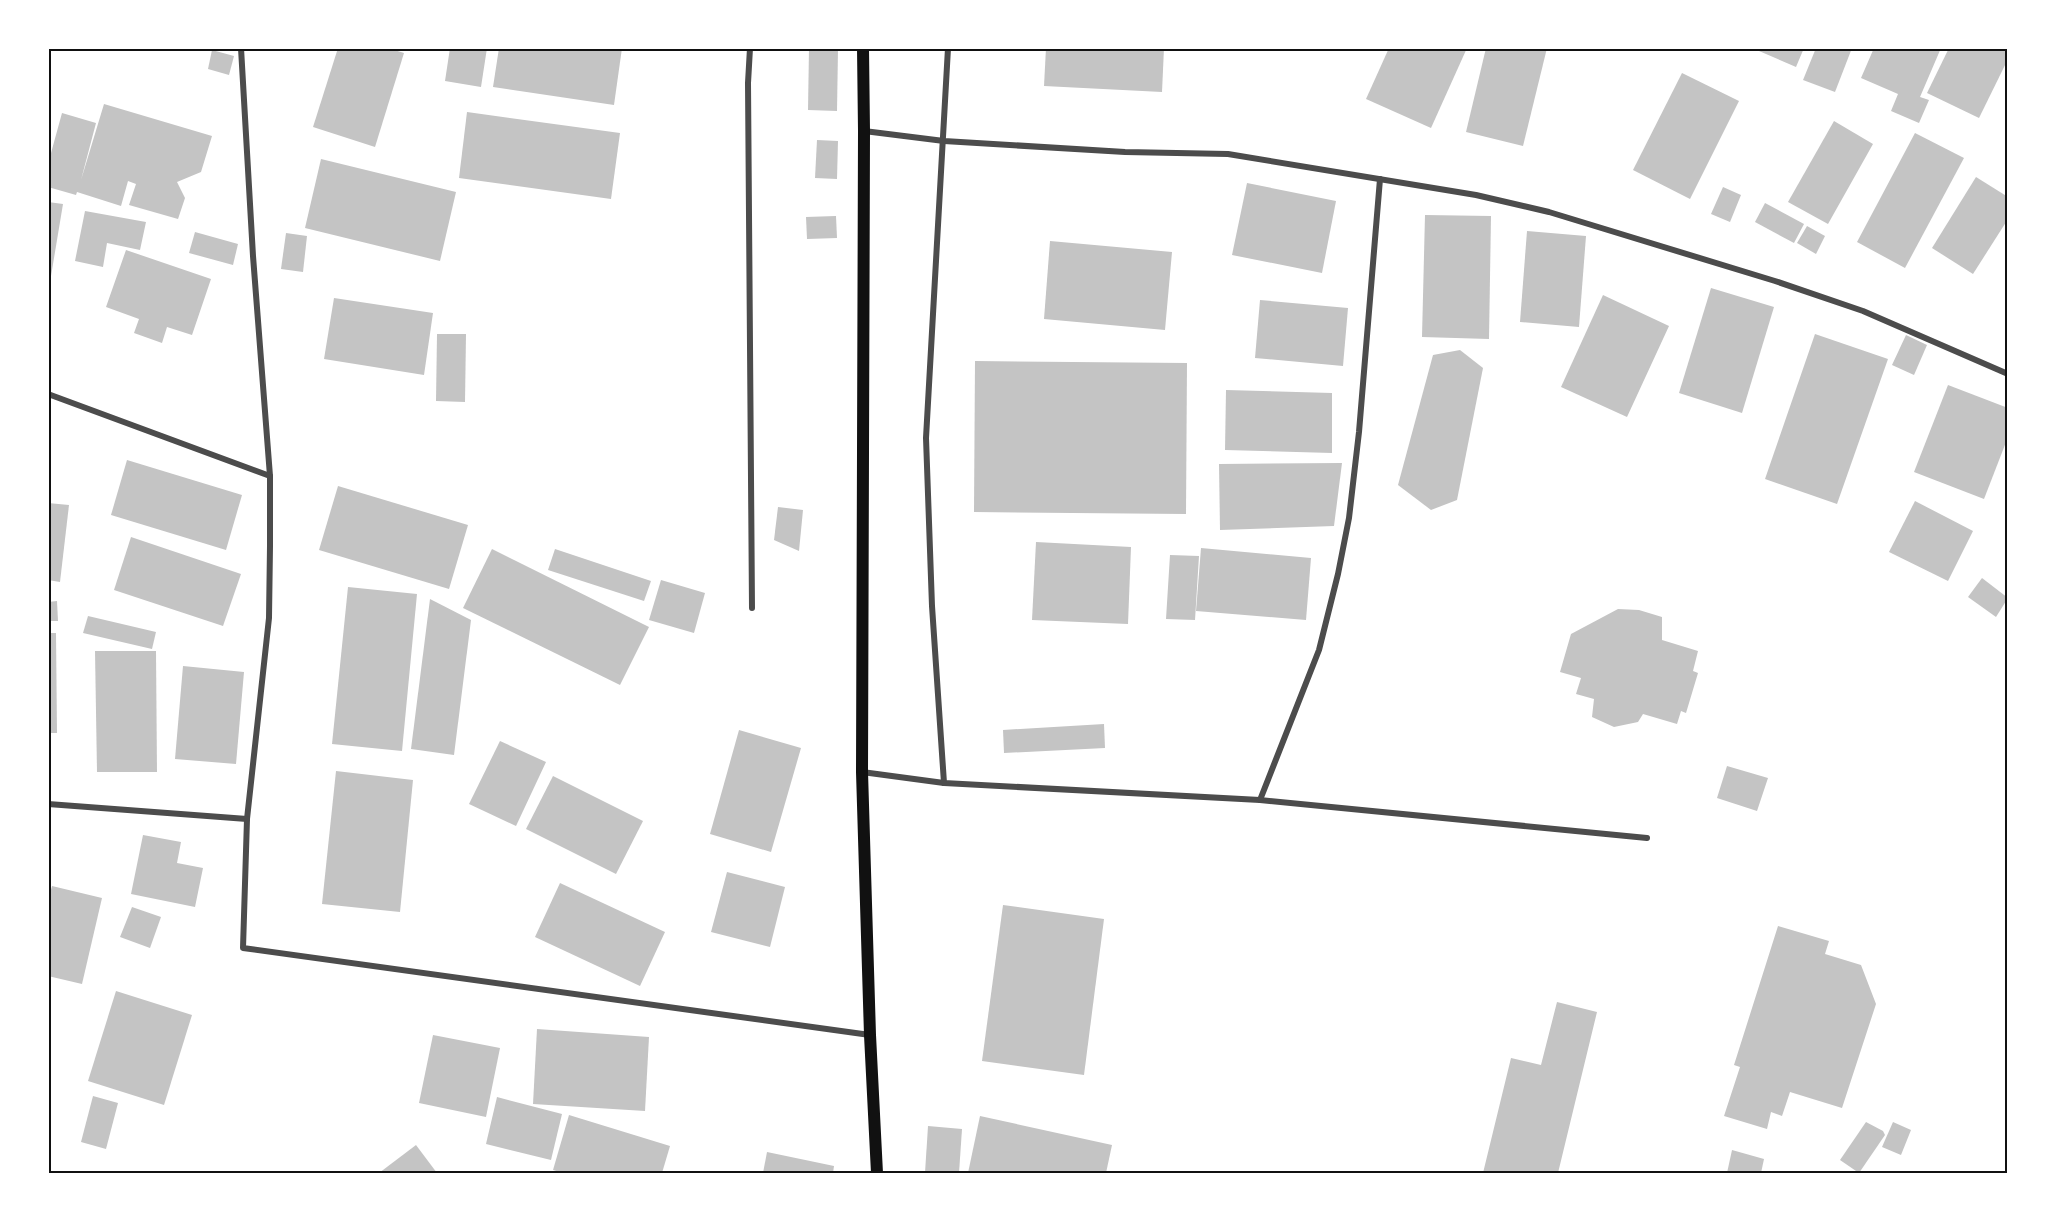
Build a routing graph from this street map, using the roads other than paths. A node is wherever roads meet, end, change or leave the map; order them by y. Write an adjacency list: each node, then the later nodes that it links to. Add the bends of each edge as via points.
1 (241, 48): 10 (street)
2 (750, 48): 11 (street)
3 (862, 48): 5 (main road)
4 (948, 48): 6 (street)
5 (864, 130): 6 (street); 12 (main road)
6 (944, 141): 7 (street, via 1228,154); 13 (street, via 926,438)
7 (1380, 179): 8 (street, via 1549,212 1765,278 1863,311); 14 (street, via 1349,518 1319,650)
8 (2008, 374)
9 (48, 394): 10 (street)
10 (270, 476): 16 (street, via 268,618)
11 (752, 608)
12 (862, 772): 13 (street); 18 (main road)
13 (944, 783): 14 (street)
14 (1260, 800): 17 (street)
15 (48, 804): 16 (street)
16 (247, 819): 18 (street, via 243,948)
17 (1647, 838)
18 (870, 1035): 19 (main road)
19 (877, 1173)

